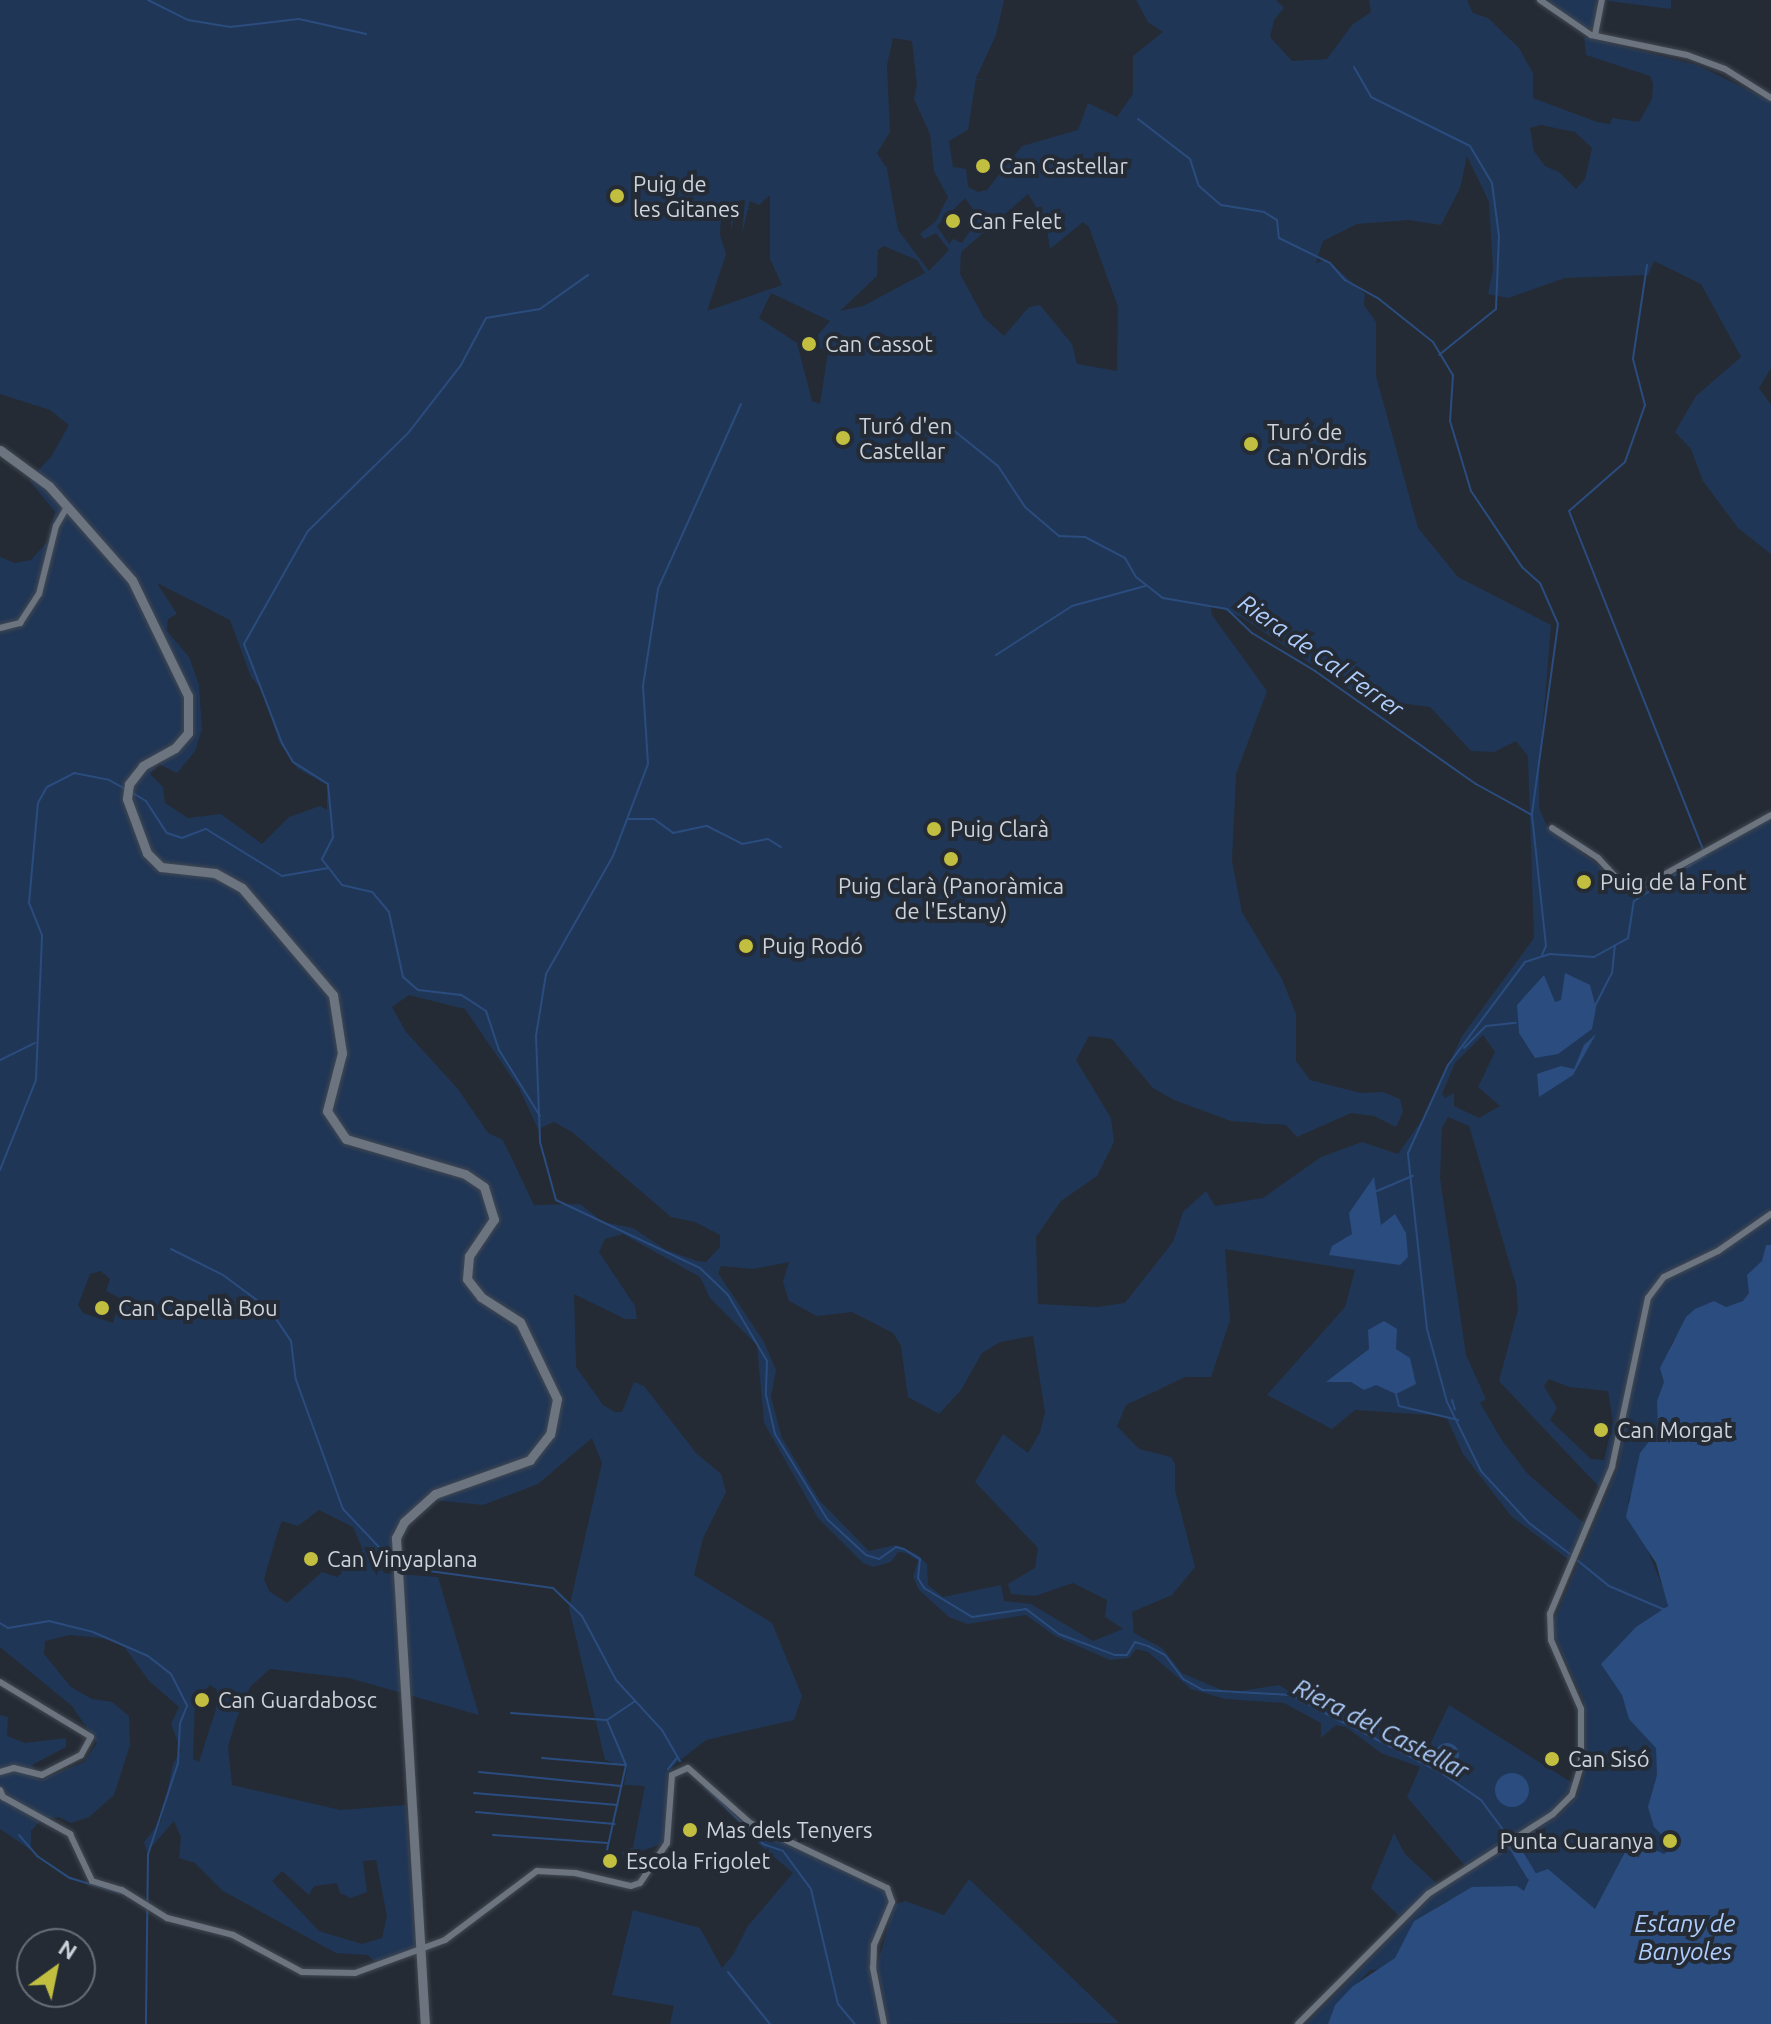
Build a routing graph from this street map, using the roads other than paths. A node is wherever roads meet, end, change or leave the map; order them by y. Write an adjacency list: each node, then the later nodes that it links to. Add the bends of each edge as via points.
1 (1540, 0): 3 (street)
2 (1602, 0): 3 (street)
3 (1595, 35): 4 (street, via 1687,55 1725,69)
4 (1771, 98)
5 (0, 450): 6 (main road, via 49,486)
6 (66, 509): 7 (street, via 56,526 39,594 20,623); 14 (main road, via 132,580 191,711 182,742 143,766 129,784 127,799 147,853 161,867 215,873 242,888 333,995 342,1053 327,1111 346,1139 465,1174 484,1187 494,1219 469,1256 467,1279 481,1297 520,1322 557,1399 550,1434 530,1460 435,1494 404,1522 396,1538)
7 (0, 628)
8 (1771, 815): 9 (street, via 1640,888 1623,885 1598,858)
9 (1552, 828)
10 (1771, 1214): 17 (street, via 1718,1251 1664,1277 1648,1298 1612,1467 1550,1614 1551,1640 1579,1697 1579,1777 1561,1808 1428,1894)
11 (0, 1682): 12 (street, via 91,1737 81,1755 42,1775 14,1768)
12 (0, 1772)
13 (0, 1790): 14 (street, via 3,1797 70,1834 92,1881 167,1918 247,1941 302,1972 355,1973)
14 (421, 1952): 15 (main road); 16 (street, via 537,1871 575,1873 631,1886 640,1883 667,1843 669,1781 685,1767 750,1823 887,1888 892,1902 874,1945 873,1968)
15 (425, 2024)
16 (884, 2024)
17 (1298, 2024)

